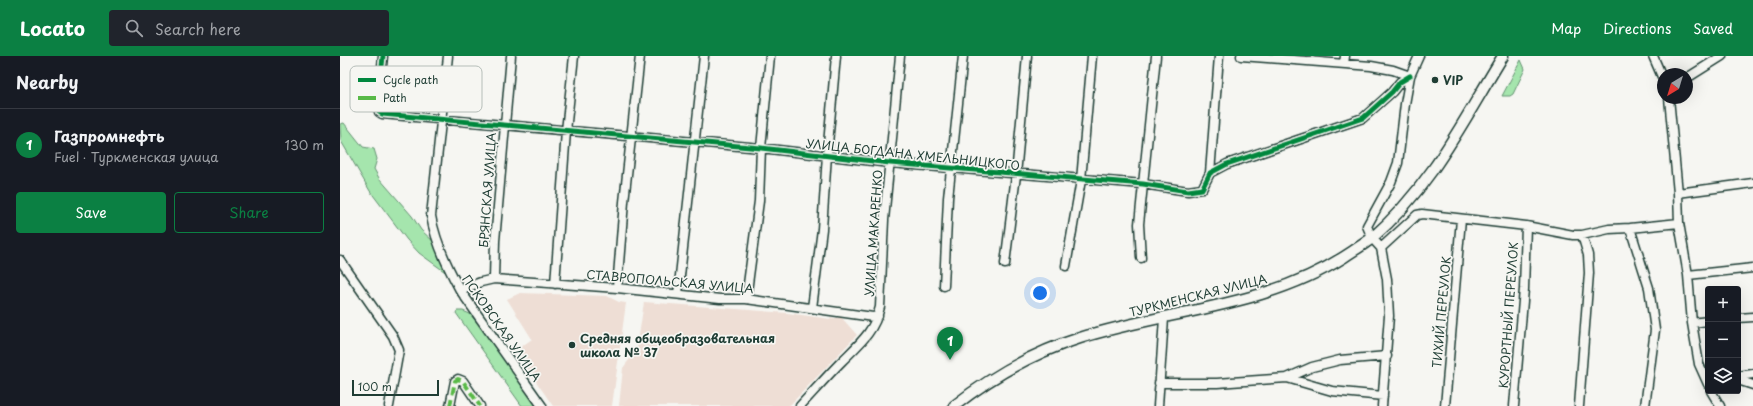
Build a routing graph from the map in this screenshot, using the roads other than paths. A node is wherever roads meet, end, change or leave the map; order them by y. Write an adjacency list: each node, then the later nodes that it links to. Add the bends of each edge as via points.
1 (383, 56): 22 (street, УЛИЦА БОГДАНА ХМЕЛЬНИЦКОГО)
2 (448, 56): 23 (street, ПСКОВСКАЯ УЛИЦА)
3 (511, 56): 31 (street, БРЯНСКАЯ УЛИЦА)
4 (574, 56): 32 (street)
5 (640, 56): 33 (street)
6 (704, 56): 34 (street)
7 (770, 56): 35 (street)
8 (836, 56): 36 (street)
9 (900, 56): 37 (street, УЛИЦА МАКАРЕНКО)
10 (963, 56): 38 (street)
11 (1027, 56): 40 (street)
12 (1092, 56): 41 (street)
13 (1156, 56): 43 (street)
14 (1219, 56): 39 (street)
15 (1240, 56): 20 (street)
16 (1419, 56): 26 (street)
17 (1503, 56): 50 (main road, ТУРКМЕНСКАЯ УЛИЦА, via 1439,163 1417,192)
18 (1653, 56): 24 (street)
19 (1722, 56): 25 (street)
20 (1282, 58): 21 (street)
21 (1344, 60): 26 (street)
22 (382, 66)
23 (447, 66)
24 (1658, 68)
25 (1693, 74)
26 (1410, 76): 39 (street, via 1400,82 1363,118 1227,164); 50 (street, via 1398,163 1391,182 1367,226)
27 (1670, 104): 44 (street)
28 (379, 112): 30 (street, УЛИЦА БОГДАНА ХМЕЛЬНИЦКОГО)
29 (443, 112): 30 (street, ПСКОВСКАЯ УЛИЦА)
30 (442, 120): 31 (street, УЛИЦА БОГДАНА ХМЕЛЬНИЦКОГО); 62 (street, ПСКОВСКАЯ УЛИЦА, via 431,216 437,239)
31 (504, 125): 32 (street, УЛИЦА БОГДАНА ХМЕЛЬНИЦКОГО); 58 (street, БРЯНСКАЯ УЛИЦА)
32 (566, 131): 33 (street, УЛИЦА БОГДАНА ХМЕЛЬНИЦКОГО); 59 (street)
33 (631, 137): 34 (street, УЛИЦА БОГДАНА ХМЕЛЬНИЦКОГО); 61 (street)
34 (695, 142): 35 (street, УЛИЦА БОГДАНА ХМЕЛЬНИЦКОГО); 63 (street)
35 (761, 148): 36 (street, УЛИЦА БОГДАНА ХМЕЛЬНИЦКОГО); 64 (street, via 758,201)
36 (827, 155): 37 (street, УЛИЦА БОГДАНА ХМЕЛЬНИЦКОГО); 65 (street, via 822,229)
37 (890, 163): 38 (street, УЛИЦА БОГДАНА ХМЕЛЬНИЦКОГО); 66 (street, УЛИЦА МАКАРЕНКО)
38 (952, 168): 40 (street, УЛИЦА БОГДАНА ХМЕЛЬНИЦКОГО); 60 (street)
39 (1210, 173): 43 (street, УЛИЦА БОГДАНА ХМЕЛЬНИЦКОГО, via 1202,189 1196,191)
40 (1016, 175): 41 (street, УЛИЦА БОГДАНА ХМЕЛЬНИЦКОГО); 54 (street)
41 (1081, 180): 43 (street, УЛИЦА БОГДАНА ХМЕЛЬНИЦКОГО); 55 (street)
42 (1753, 183): 44 (street)
43 (1143, 184): 52 (street, via 1139,224)
44 (1678, 193): 46 (street)
45 (1461, 219): 47 (street); 51 (street, via 1417,215); 90 (street, ТИХИЙ ПЕРЕУЛОК)
46 (1679, 223): 48 (street); 57 (street)
47 (1526, 226): 49 (street); 91 (street, КУРОРТНЫЙ ПЕРЕУЛОК, via 1524,289)
48 (1630, 228): 49 (street, via 1609,229); 93 (street, via 1650,288 1655,330)
49 (1582, 235): 92 (street, via 1588,255 1589,273)
50 (1372, 238): 51 (street); 68 (main road, ТУРКМЕНСКАЯ УЛИЦА, via 1326,268 1289,285 1251,298)
51 (1381, 248): 72 (street, via 1387,279)
52 (1141, 258)
53 (340, 260): 82 (street, via 393,336 399,350)
54 (1005, 264)
55 (1066, 266)
56 (1753, 268): 57 (street)
57 (1688, 275): 71 (street)
58 (494, 279): 59 (street, СТАВРОПОЛЬСКАЯ УЛИЦА); 62 (street, СТАВРОПОЛЬСКАЯ УЛИЦА)
59 (555, 284): 61 (street, СТАВРОПОЛЬСКАЯ УЛИЦА)
60 (944, 286)
61 (617, 288): 63 (street, СТАВРОПОЛЬСКАЯ УЛИЦА)
62 (460, 290): 85 (street, ПСКОВСКАЯ УЛИЦА)
63 (678, 294): 64 (street, СТАВРОПОЛЬСКАЯ УЛИЦА)
64 (746, 299): 65 (street, СТАВРОПОЛЬСКАЯ УЛИЦА)
65 (812, 308): 66 (street, СТАВРОПОЛЬСКАЯ УЛИЦА)
66 (878, 316): 86 (street, УЛИЦА МАКАРЕНКО, via 872,330 859,346)
67 (1753, 317): 69 (street)
68 (1164, 318): 78 (street); 87 (main road, ТУРКМЕНСКАЯ УЛИЦА, via 1116,328 1062,345 991,380)
69 (1741, 318)
70 (1705, 321): 71 (street)
71 (1692, 323): 76 (street, via 1699,364)
72 (1387, 356): 75 (street, via 1340,360 1312,367); 81 (street)
73 (1753, 374): 74 (street)
74 (1741, 376)
75 (1287, 378): 78 (street, via 1217,383); 81 (street, via 1332,391)
76 (1705, 378)
77 (1741, 381): 79 (street)
78 (1159, 383): 88 (street)
79 (1753, 385)
80 (1713, 394): 94 (street)
81 (1383, 396): 89 (street)
82 (389, 406)
83 (450, 406): 84 (street, via 455,381 458,379 463,381)
84 (480, 406)
85 (542, 406)
86 (800, 406)
87 (954, 406)
88 (1158, 406)
89 (1382, 406)
90 (1445, 406)
91 (1514, 406)
92 (1579, 406)
93 (1645, 406)
94 (1720, 406)

